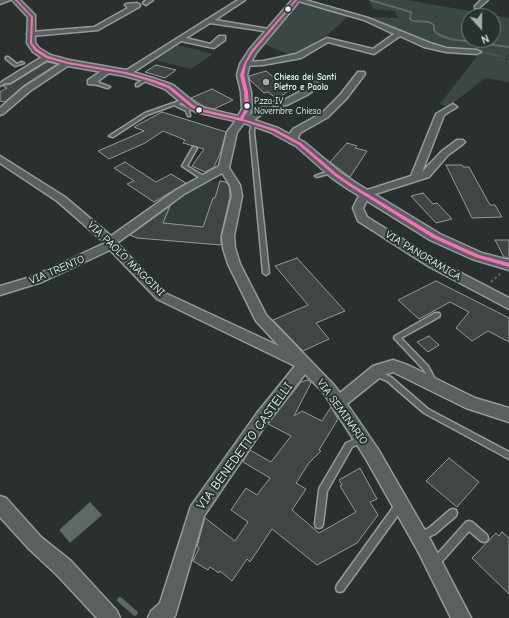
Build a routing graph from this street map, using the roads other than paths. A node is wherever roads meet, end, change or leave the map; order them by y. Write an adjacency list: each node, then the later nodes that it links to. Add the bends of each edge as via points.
1 (7, 0): 6 (street)
2 (16, 0): 11 (street, via 32,17)
3 (242, 0): 9 (street)
4 (297, 0): 10 (street); 12 (street, via 366,18)
5 (485, 0): 7 (street)
6 (0, 2)
7 (477, 7)
8 (132, 8): 11 (street, via 96,29)
9 (210, 21): 10 (street); 14 (street)
10 (270, 31): 15 (street)
11 (31, 34): 17 (street, via 31,43 36,50)
12 (398, 34): 16 (street, via 446,50); 19 (street, via 374,52 327,40 298,56)
13 (222, 38): 14 (street, via 211,46)
14 (180, 39): 25 (street)
15 (252, 52): 19 (street); 23 (street)
16 (477, 52)
17 (48, 57): 21 (street); 22 (street, VIA PANORAMICA)
18 (7, 58): 20 (lane, via 16,65)
19 (271, 62): 23 (street)
20 (22, 63): 21 (street, via 28,60)
21 (37, 63): 29 (street)
22 (68, 63): 24 (street, VIA PANORAMICA); 35 (street, via 27,89)
23 (245, 64): 37 (street, via 242,76 246,92)
24 (109, 70): 25 (street, VIA PANORAMICA); 30 (street, via 91,82)
25 (126, 73): 27 (street, VIA PANORAMICA)
26 (361, 74): 39 (street, via 343,97 324,115 296,131)
27 (147, 79): 31 (lane); 33 (street, VIA PANORAMICA, via 170,87)
28 (319, 80): 37 (street, via 304,94 284,103 271,104)
29 (3, 83)
30 (96, 83): 32 (lane)
31 (137, 85)
32 (108, 87)
33 (180, 102): 36 (lane); 37 (street, VIA PANORAMICA, via 200,110); 38 (lane, via 146,114)
34 (453, 107): 46 (street, via 440,114)
35 (0, 112)
36 (189, 114)
37 (247, 121): 39 (street, VIA PANORAMICA, via 274,130); 43 (street, via 232,132); 51 (lane, via 252,132)
38 (111, 136)
39 (293, 141): 44 (street, VIA PANORAMICA)
40 (460, 142): 46 (street, via 425,175)
41 (195, 148): 47 (lane, via 184,166)
42 (0, 159): 49 (street, VIA PAOLO MAGGINI, via 61,199)
43 (224, 168): 47 (street, VIA TRENTO); 55 (street, VIA SEMINARIO, via 235,185 237,196 228,236 238,277 255,313)
44 (332, 171): 45 (lane); 48 (street, VIA PANORAMICA)
45 (317, 176)
46 (415, 178): 48 (street)
47 (205, 179): 49 (street, VIA TRENTO, via 158,207)
48 (365, 194): 50 (street, VIA PANORAMICA, via 435,237 477,256); 53 (street, VIA PANORAMICA, via 358,208 362,219 432,263)
49 (112, 243): 52 (street, VIA TRENTO, via 38,279); 55 (street, VIA PAOLO MAGGINI, via 161,296)
50 (509, 265)
51 (266, 273)
52 (0, 291)
53 (509, 304)
54 (438, 315): 57 (lane, via 397,338 426,368)
55 (305, 364): 58 (street, VIA SEMINARIO, via 328,388); 71 (street, VIA BENEDETTO CASTELLI, via 262,418 197,512 168,609)
56 (375, 373): 57 (street, via 393,366); 58 (street); 61 (lane, via 388,379 426,411)
57 (434, 385): 59 (street, via 471,403)
58 (338, 403): 60 (street, VIA SEMINARIO)
59 (509, 415)
60 (362, 439): 62 (street, VIA SEMINARIO); 65 (lane, via 349,445 323,490)
61 (509, 456)
62 (401, 503): 66 (street, VIA SEMINARIO); 69 (lane)
63 (0, 504): 70 (street)
64 (453, 513): 66 (lane, via 432,531)
65 (319, 524)
66 (420, 537): 68 (street, VIA SEMINARIO)
67 (484, 538): 68 (lane, via 469,525)
68 (434, 564): 72 (street, VIA SEMINARIO)
69 (340, 588)
70 (110, 618)
71 (158, 618)
72 (461, 618)

